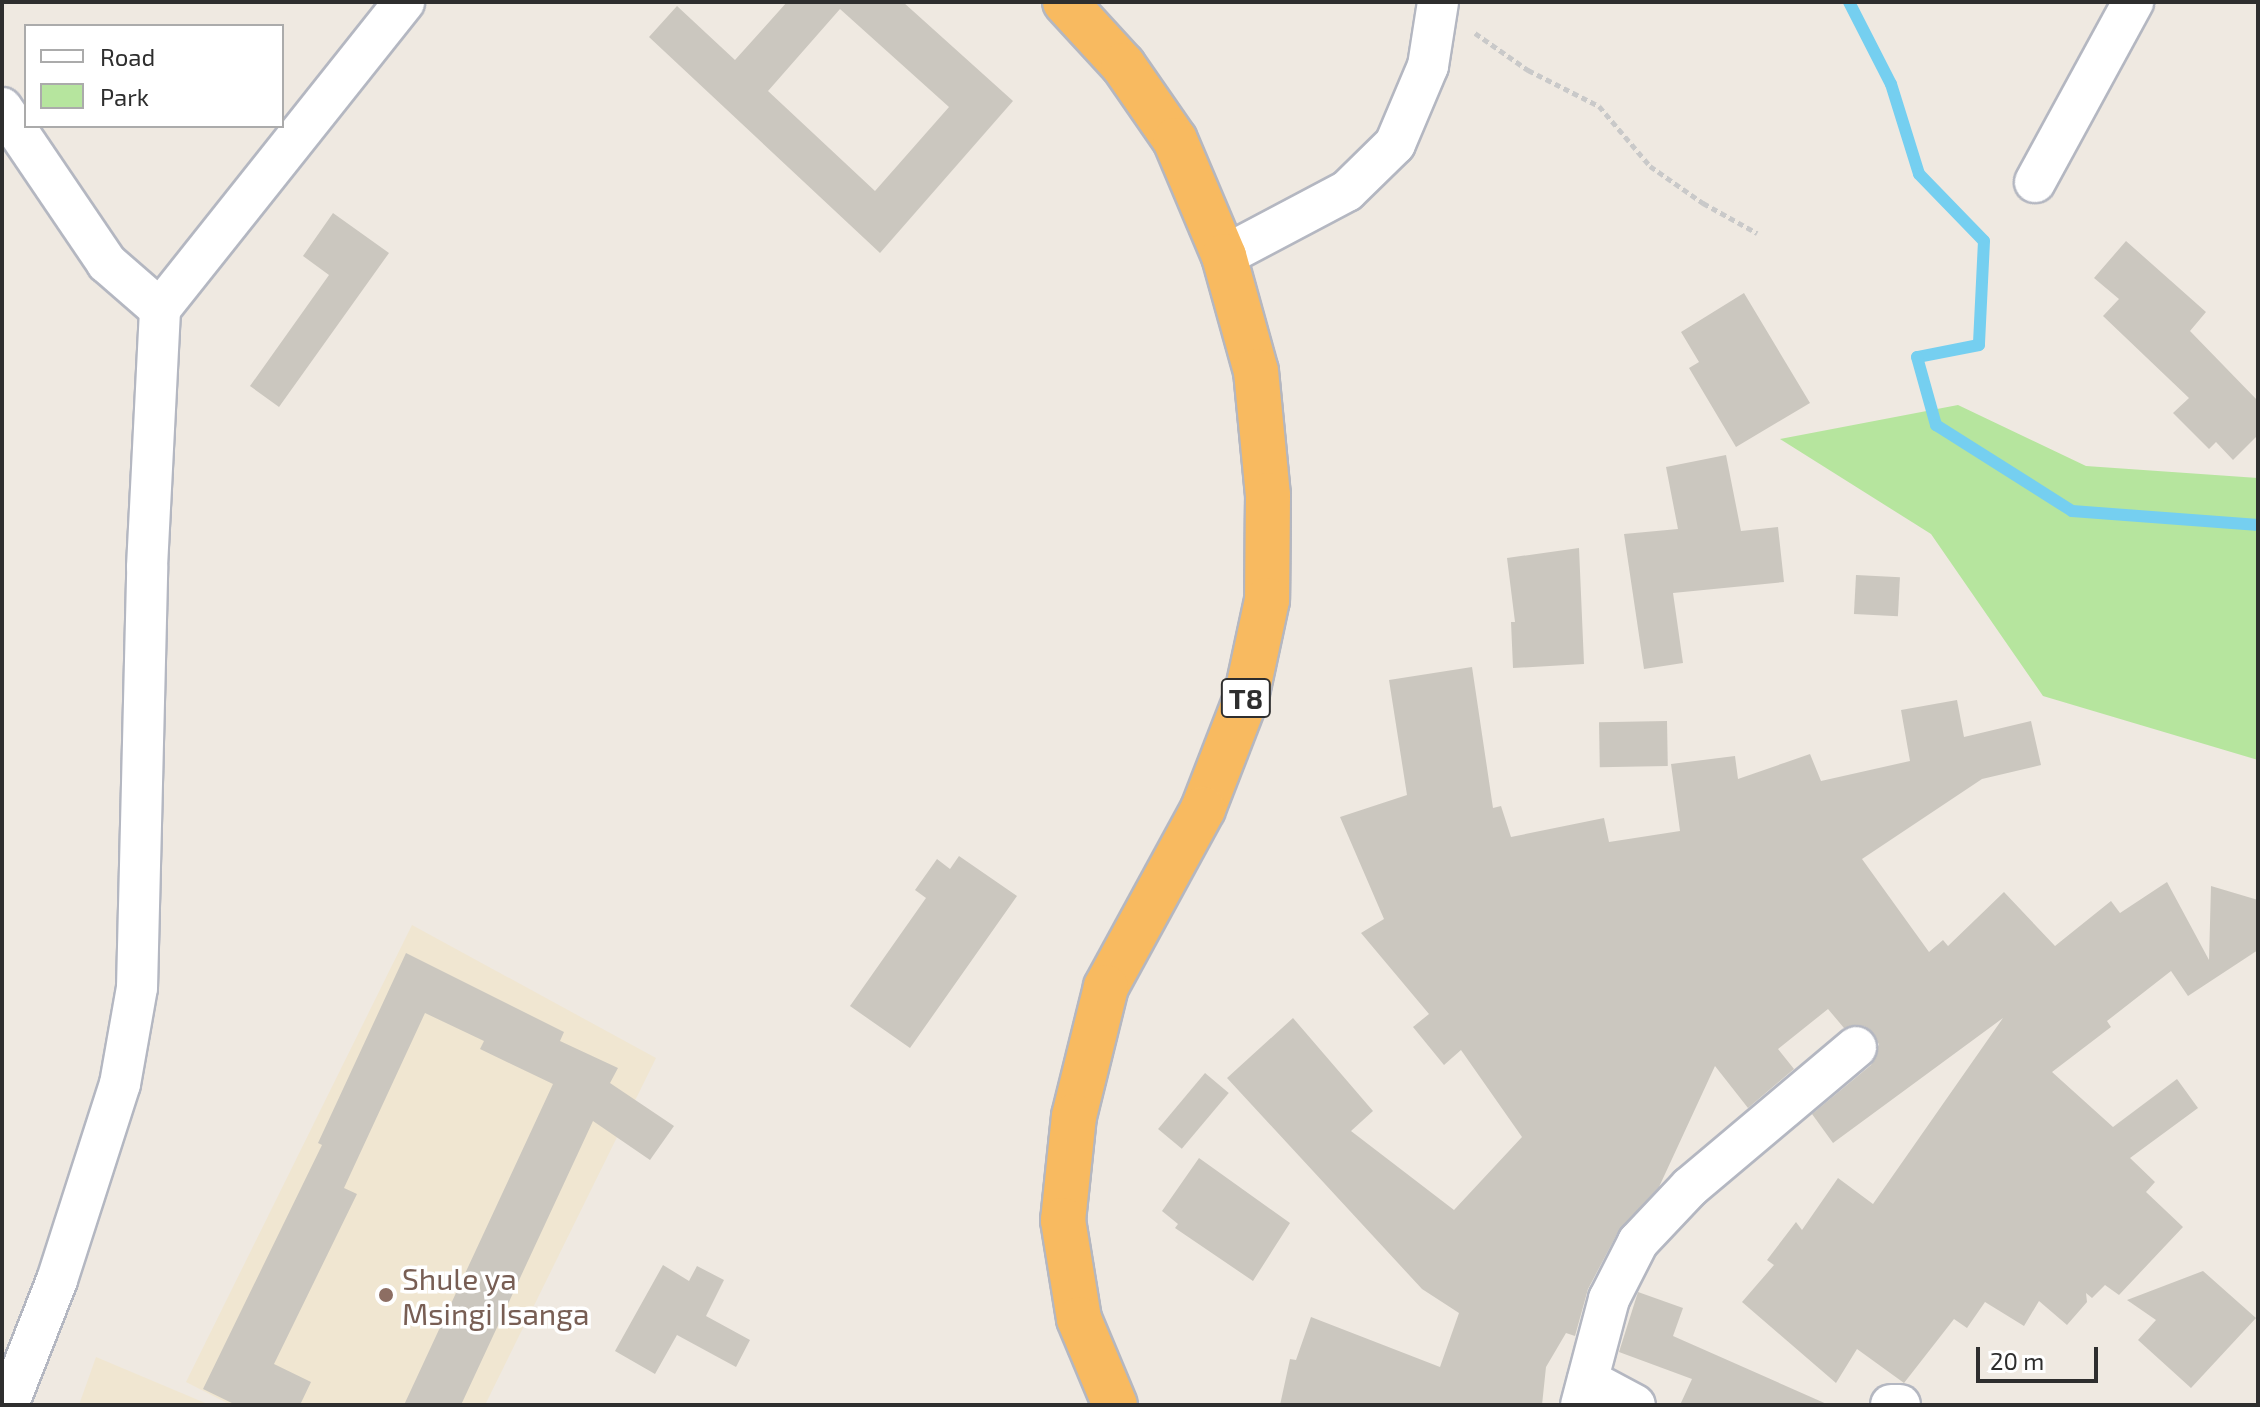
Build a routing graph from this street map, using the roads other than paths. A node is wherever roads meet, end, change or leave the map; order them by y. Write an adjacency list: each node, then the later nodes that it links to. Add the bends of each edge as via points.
1 (404, 2): 8 (street)
2 (1065, 2): 7 (highway, T8, via 1123,65 1175,140)
3 (2133, 2): 6 (street)
4 (1437, 6): 7 (street, via 1428,66 1413,113 1395,144 1347,191)
5 (2, 108): 8 (street, via 107,263)
6 (2035, 182)
7 (1224, 256): 12 (highway, T8, via 1256,371 1268,495 1267,600 1246,698 1203,809 1106,987 1074,1116 1063,1220 1079,1319)
8 (160, 309): 11 (street, via 147,567 137,988 120,1084 57,1280)
9 (1856, 1047): 10 (street, via 1690,1187 1638,1242 1609,1299)
10 (1585, 1393): 13 (street)
11 (8, 1405)
12 (1115, 1405)
13 (1635, 1405)
14 (1891, 1405): 15 (street)
15 (1900, 1405)

